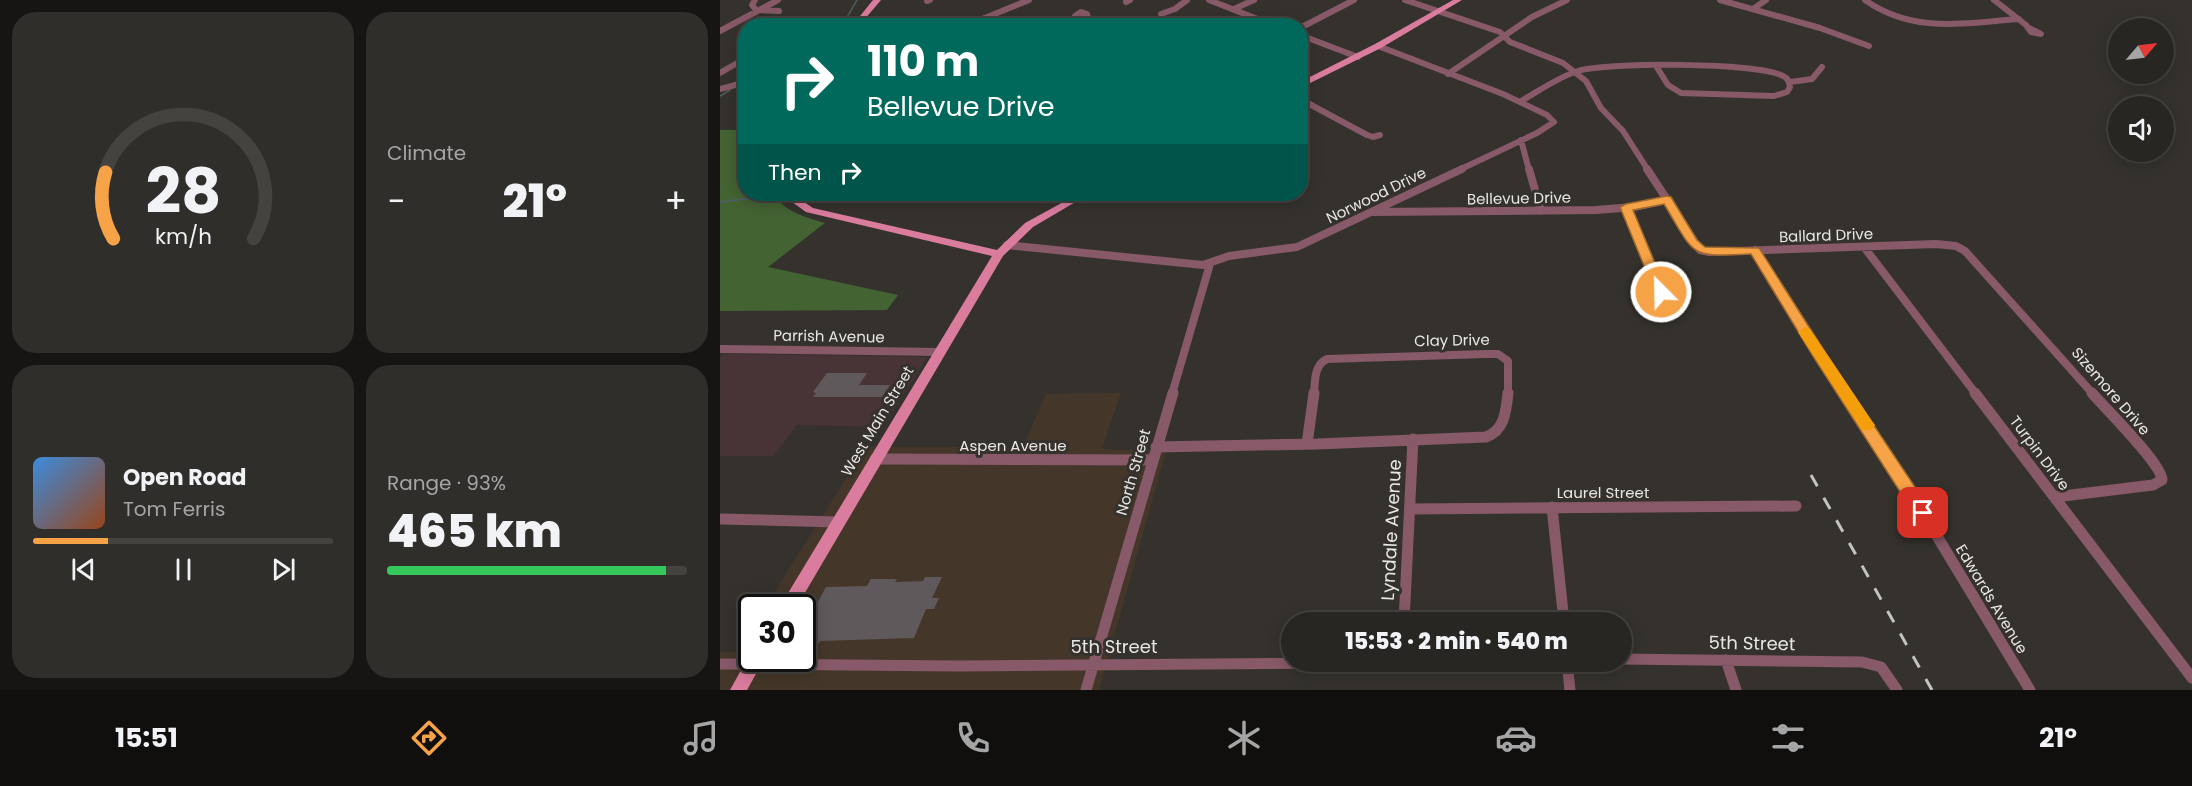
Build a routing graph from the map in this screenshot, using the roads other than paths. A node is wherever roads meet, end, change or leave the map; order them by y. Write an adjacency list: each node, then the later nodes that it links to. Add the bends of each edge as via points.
1 (755, 0): 18 (street, via 752,5)
2 (778, 0): 18 (street)
3 (877, 0): 24 (main road)
4 (1029, 0): 25 (street)
5 (1187, 0): 21 (street)
6 (1209, 0): 16 (street)
7 (1254, 0): 16 (street)
8 (1354, 0): 30 (street)
9 (1405, 0): 20 (street, Ballard Drive)
10 (1458, 0): 20 (main road)
11 (1567, 0): 33 (street, via 1542,11)
12 (1720, 0): 17 (street)
13 (1766, 0): 17 (street)
14 (1865, 0): 28 (street, via 1885,13 1917,22)
15 (1994, 0): 28 (street)
16 (1234, 9): 27 (street)
17 (1753, 9): 36 (street)
18 (756, 10): 19 (street); 23 (street)
19 (779, 11)
20 (1439, 11): 33 (street, Ballard Drive); 35 (main road)
21 (1161, 14)
22 (1085, 16): 26 (street)
23 (742, 18)
24 (862, 18)
25 (985, 18)
26 (1089, 18)
27 (1256, 18)
28 (2019, 19): 31 (street)
29 (738, 20): 32 (street)
30 (1308, 24)
31 (2029, 28)
32 (720, 31)
33 (1505, 36): 42 (street, Ballard Drive, via 1510,42 1559,60); 43 (street)
34 (1308, 38): 37 (street)
35 (1378, 46): 37 (main road); 43 (street, Norwood Drive)
36 (1869, 46)
37 (1358, 57): 44 (main road)
38 (738, 63): 41 (street)
39 (1656, 66): 42 (street, via 1596,68); 45 (street, via 1766,70); 45 (street, via 1670,87 1686,94 1778,95 1788,91)
40 (1822, 67): 45 (street, via 1812,79)
41 (720, 73)
42 (1575, 73): 48 (street); 52 (street, Ballard Drive, via 1586,81 1601,108 1623,131)
43 (1448, 74): 48 (street, Norwood Drive)
44 (1308, 82)
45 (1790, 82)
46 (738, 84): 47 (street)
47 (720, 89)
48 (1521, 101): 51 (street, Norwood Drive, via 1554,120)
49 (1308, 103): 50 (street, via 1367,135)
50 (1380, 135)
51 (1521, 140): 56 (street); 57 (street, Norwood Drive)
52 (1667, 200): 55 (street, Bellevue Drive); 61 (street, Ballard Drive, via 1700,250)
53 (796, 201): 60 (main road, via 810,210)
54 (1071, 201): 60 (main road, West Main Street, via 1044,215)
55 (1626, 207): 56 (street, Bellevue Drive); 63 (street)
56 (1541, 211): 57 (street, Bellevue Drive)
57 (1371, 212): 62 (street, Norwood Drive, via 1297,246 1228,256)
58 (1956, 246): 59 (street, Ballard Drive); 71 (street, Sizemore Drive, via 1970,256 2060,355 2162,475 2162,480 2153,485)
59 (1864, 247): 61 (street, Ballard Drive); 71 (street, Turpin Drive)
60 (1003, 249): 62 (street, Norwood Drive); 65 (main road, West Main Street)
61 (1755, 250): 95 (street, Edwards Avenue, via 1908,489)
62 (1210, 264): 68 (street, North Street)
63 (1661, 292)
64 (720, 349): 65 (street, Parrish Avenue)
65 (938, 352): 69 (main road, West Main Street)
66 (1413, 439): 67 (street, Clay Drive); 67 (street, Clay Drive, via 1470,438 1496,433 1504,417 1510,370 1507,359 1498,354 1327,359 1317,369); 74 (street, Lyndale Avenue)
67 (1307, 444): 68 (street, Clay Drive)
68 (1156, 447): 70 (street, North Street)
69 (875, 459): 70 (street, Aspen Avenue); 76 (main road, West Main Street)
70 (1152, 460): 86 (street, North Street)
71 (2055, 497): 89 (street, Turpin Drive)
72 (1796, 506): 73 (street, Laurel Street)
73 (1552, 507): 74 (street, Laurel Street); 79 (street)
74 (1410, 509): 78 (street, Lyndale Avenue)
75 (720, 519): 76 (street)
76 (838, 522): 77 (main road, West Main Street)
77 (795, 594)
78 (1405, 612)
79 (1562, 612)
80 (1632, 659): 81 (street, 5th Street)
81 (1726, 660): 93 (street); 94 (street, 5th Street, via 1862,662 1881,667)
82 (738, 662): 85 (street, 5th Street)
83 (816, 663): 86 (street, 5th Street)
84 (1281, 663): 86 (street, 5th Street)
85 (720, 664)
86 (1094, 664): 91 (street, North Street)
87 (749, 672): 90 (main road)
88 (1569, 672): 92 (street)
89 (2192, 678)
90 (738, 690)
91 (1086, 690)
92 (1570, 690)
93 (1736, 690)
94 (1897, 690)
95 (2030, 690)

